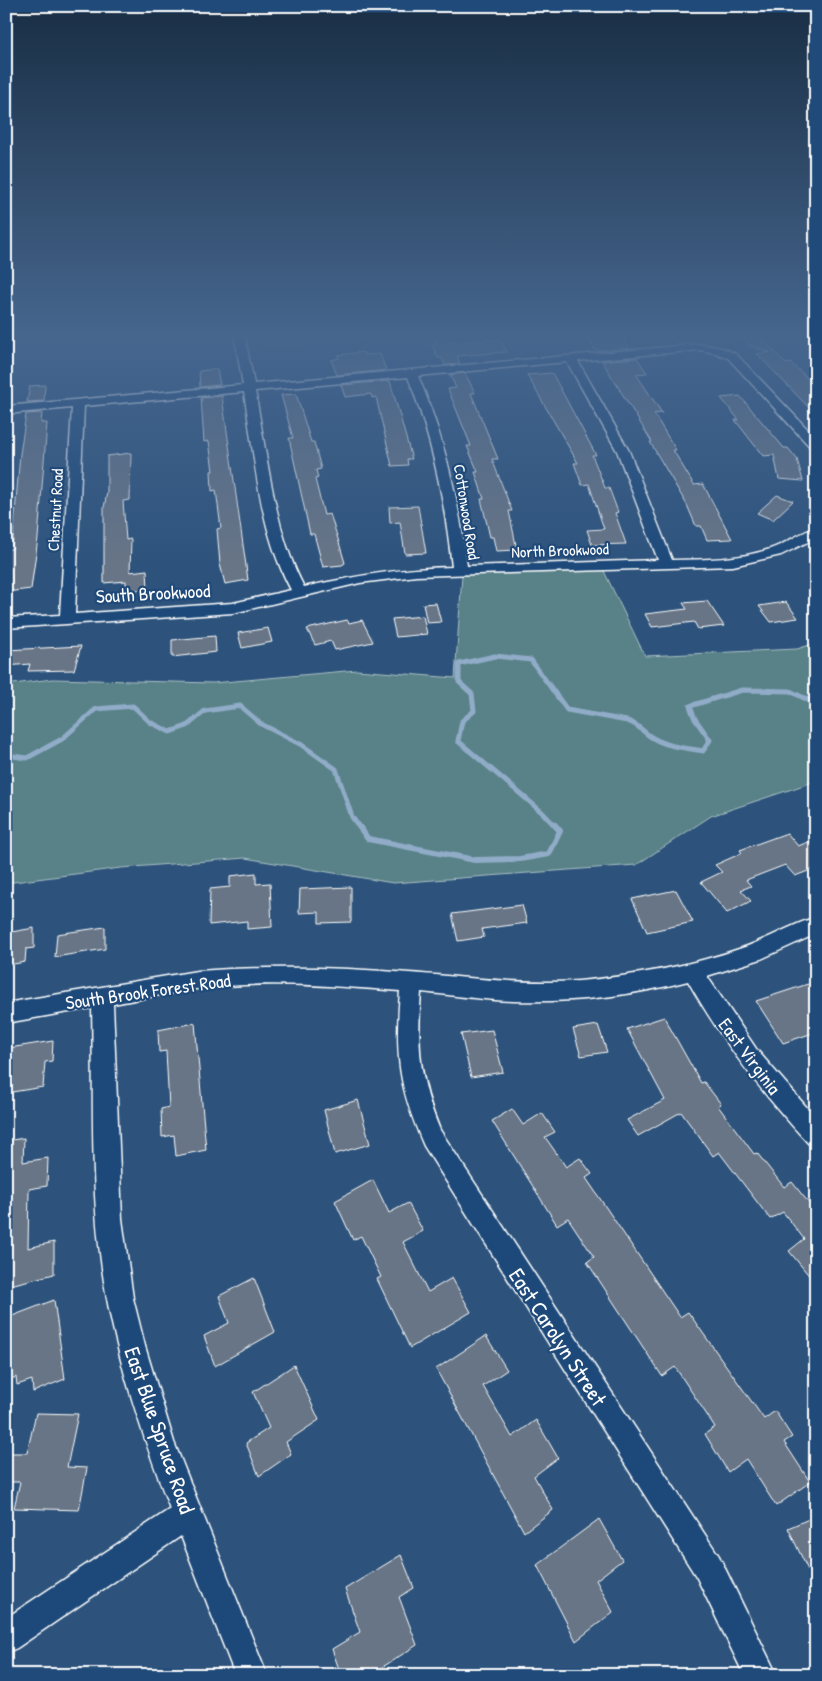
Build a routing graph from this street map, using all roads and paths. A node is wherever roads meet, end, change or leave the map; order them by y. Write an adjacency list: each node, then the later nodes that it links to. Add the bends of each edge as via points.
1 (78, 411): 13 (street, Chestnut Road)
2 (254, 411): 12 (street, via 276,537)
3 (428, 411): 11 (street, Cottonwood Road, via 453,512)
4 (601, 411): 10 (street, via 624,451)
5 (784, 411): 7 (street)
6 (816, 424): 7 (street)
7 (798, 426): 8 (street)
8 (816, 446)
9 (816, 532): 10 (street, North Brookwood, via 793,546 760,557)
10 (667, 565): 11 (street, North Brookwood)
11 (460, 570): 12 (street, North Brookwood, via 386,575)
12 (300, 593): 13 (street, South Brookwood, via 250,605 198,612)
13 (68, 618): 14 (street, South Brookwood)
14 (6, 623)
15 (816, 925): 16 (street, South Brook Forest Road, via 731,961)
16 (692, 971): 17 (street, South Brook Forest Road, via 584,989 525,992); 20 (street, East Virginia, via 742,1048)
17 (411, 983): 18 (street, South Brook Forest Road, via 320,976 232,977); 24 (street, East Carolyn Street, via 410,1073 432,1138 708,1567)
18 (102, 996): 19 (street, South Brook Forest Road); 21 (street, East Blue Spruce Road, via 109,1204 120,1297 140,1382)
19 (6, 1013)
20 (816, 1135)
21 (188, 1514): 22 (street); 23 (street, East Blue Spruce Road)
22 (6, 1637)
23 (251, 1675)
24 (761, 1675)

